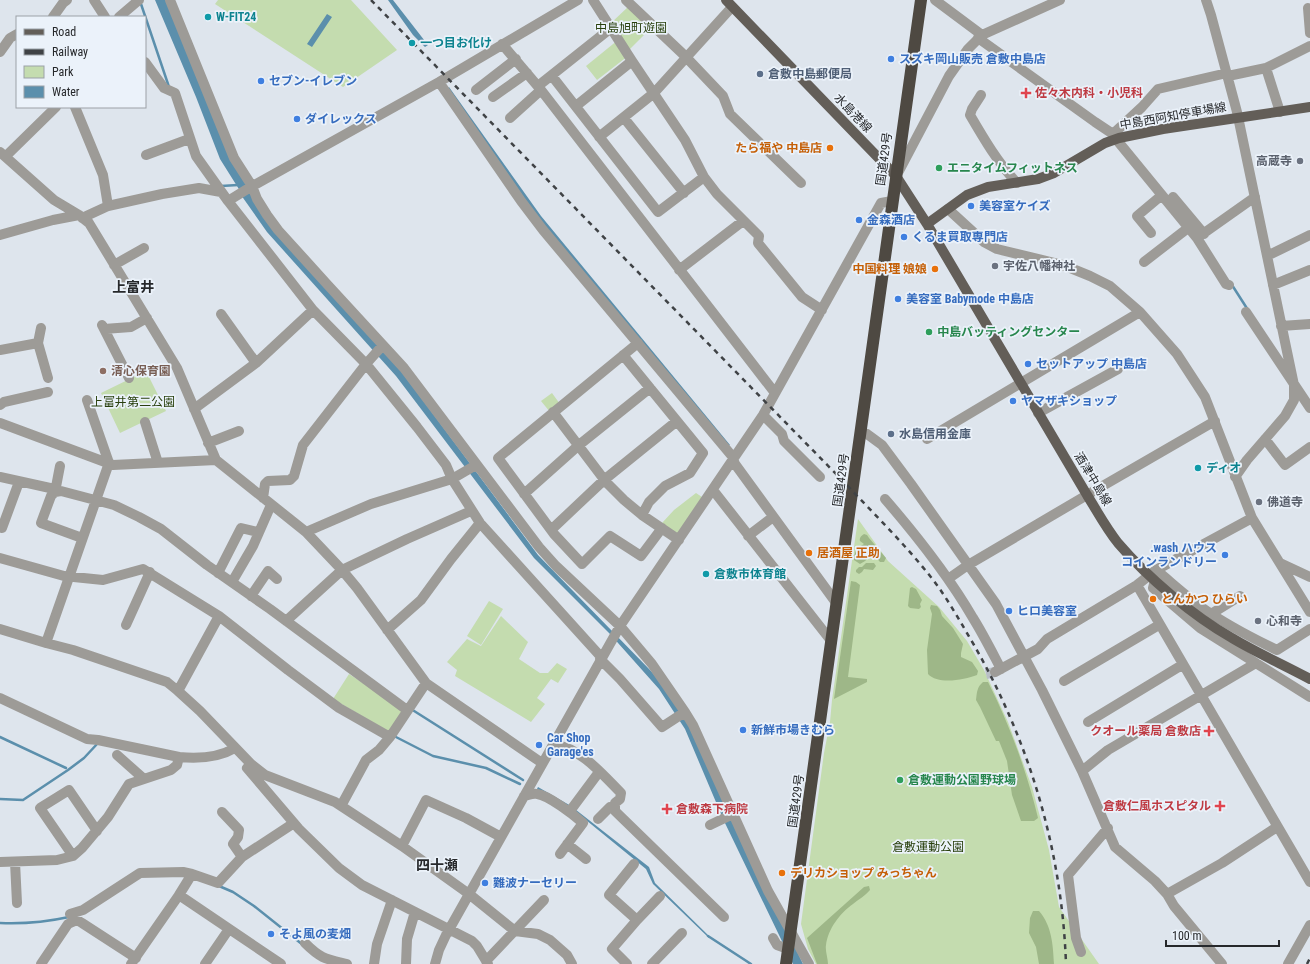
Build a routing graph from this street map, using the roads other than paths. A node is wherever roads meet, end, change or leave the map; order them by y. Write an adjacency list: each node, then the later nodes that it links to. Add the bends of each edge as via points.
1 (66, 0): 14 (street)
2 (94, 0): 15 (street)
3 (139, 0): 16 (street)
4 (578, 0): 21 (street)
5 (593, 0): 17 (street)
6 (626, 0): 24 (street)
7 (921, 0): 51 (highway, 国道429号)
8 (935, 0): 20 (street)
9 (1060, 0): 20 (street)
10 (1206, 0): 30 (street)
11 (173, 1): 55 (street)
12 (729, 3): 24 (street); 51 (main road, 水島港線)
13 (1308, 8): 18 (street)
14 (54, 16)
15 (104, 16)
16 (120, 16)
17 (611, 28): 26 (street); 31 (street)
18 (1310, 32)
19 (16, 35): 22 (street)
20 (980, 37): 46 (street); 51 (street, via 949,76)
21 (502, 44): 25 (street); 32 (street)
22 (2, 46)
23 (1310, 46): 28 (street)
24 (686, 58): 35 (street); 53 (street, via 723,96 730,114)
25 (516, 59): 29 (street); 34 (street)
26 (632, 61): 35 (street); 38 (street)
27 (146, 63): 48 (street, via 164,88 175,93)
28 (1266, 68): 30 (street); 42 (street)
29 (527, 73): 33 (street); 37 (street)
30 (1225, 74): 45 (street); 46 (street, via 1158,89)
31 (552, 76): 33 (street); 38 (street)
32 (441, 80): 55 (street); 90 (street, via 521,201 596,296)
33 (540, 88): 43 (street); 76 (street)
34 (476, 90)
35 (654, 93): 44 (street); 52 (street, via 685,140)
36 (981, 95): 54 (street, via 970,115)
37 (493, 97)
38 (576, 106): 47 (street)
39 (1310, 107): 42 (main road, 中島西阿知停車場線)
40 (55, 108): 49 (street)
41 (75, 108): 62 (street, via 103,176)
42 (1280, 112): 45 (main road, 中島西阿知停車場線)
43 (510, 118)
44 (624, 118): 47 (street); 58 (street)
45 (1238, 118): 46 (main road, 中島西阿知停車場線); 59 (street)
46 (1115, 136): 54 (main road, 中島西阿知停車場線, via 1054,172 1038,179); 57 (street)
47 (600, 137): 58 (street, via 658,212)
48 (189, 139): 50 (street); 56 (street, via 196,156)
49 (3, 154): 64 (street, via 54,200)
50 (146, 155)
51 (896, 176): 61 (highway, 国道429号); 66 (main road)
52 (704, 177): 58 (street); 65 (street)
53 (801, 182)
54 (1017, 183): 63 (main road, 中島西阿知停車場線, via 978,190)
55 (247, 189): 60 (street); 92 (street, via 278,230)
56 (221, 191): 60 (street); 62 (street, via 199,188 179,190)
57 (1163, 191): 67 (street); 68 (street, via 1137,216); 71 (street)
58 (684, 193)
59 (1252, 198): 71 (street); 73 (street)
60 (228, 201): 80 (street)
61 (892, 201): 81 (street, via 881,203); 116 (highway, 国道429号)
62 (108, 206): 64 (street)
63 (948, 209): 66 (main road, 中島西阿知停車場線); 82 (street, via 984,242 997,249 1063,265 1090,276 1110,286)
64 (80, 217): 69 (street, via 53,220); 75 (street, via 89,223)
65 (743, 221): 76 (street); 81 (street, via 759,236 758,244 802,297)
66 (927, 224): 99 (main road, 酒津中島線)
67 (1188, 228): 71 (street); 74 (street)
68 (1151, 233)
69 (0, 235)
70 (1310, 235): 73 (street)
71 (1200, 236): 78 (street, via 1226,284)
72 (144, 248): 75 (street)
73 (1267, 256): 79 (street)
74 (1144, 262)
75 (114, 265): 85 (street)
76 (680, 270): 103 (street)
77 (1310, 270): 79 (street)
78 (1229, 285)
79 (1273, 286): 87 (street)
80 (313, 310): 94 (street); 95 (street)
81 (822, 310): 103 (street)
82 (1140, 312): 99 (street); 112 (street, via 1177,354 1205,397)
83 (1246, 312): 100 (street)
84 (221, 314): 94 (street)
85 (147, 318): 98 (street, via 131,327 103,327); 107 (street, via 177,368)
86 (1310, 324): 87 (street)
87 (1281, 326): 100 (street)
88 (41, 328): 89 (street)
89 (38, 343): 91 (street); 97 (street)
90 (638, 343): 93 (street); 123 (street)
91 (0, 348)
92 (379, 349): 95 (street); 127 (street, via 404,368)
93 (623, 355): 101 (street); 108 (street)
94 (256, 363): 107 (street)
95 (366, 364): 131 (street, via 446,465); 140 (street, via 303,445 294,476 290,480 268,481 265,484)
96 (1118, 369): 109 (street)
97 (48, 378)
98 (129, 378)
99 (1021, 383): 109 (main road, 酒津中島線); 117 (street)
100 (1294, 385): 106 (street); 118 (street, via 1294,400 1285,416)
101 (650, 388): 111 (street); 120 (street)
102 (48, 392): 105 (street)
103 (775, 393): 110 (street)
104 (87, 400): 124 (street)
105 (0, 405)
106 (1310, 408)
107 (194, 409): 119 (street)
108 (553, 412): 120 (street); 136 (street, via 498,458)
109 (1038, 413): 137 (main road, 酒津中島線)
110 (763, 415): 123 (street); 129 (street, via 782,434 784,441)
111 (677, 421): 132 (street); 142 (street, via 703,453 690,473 665,486 649,502)
112 (1215, 421): 130 (street); 137 (street)
113 (145, 422): 125 (street)
114 (0, 423): 124 (street)
115 (239, 431): 119 (street)
116 (861, 433): 156 (street, via 867,434 882,445); 169 (highway, 国道429号)
117 (927, 439)
118 (1265, 439): 121 (street, via 1285,465); 130 (street)
119 (208, 443): 122 (street)
120 (579, 445): 132 (street); 136 (street)
121 (1310, 448)
122 (216, 460): 125 (street); 140 (street)
123 (733, 460): 135 (street); 143 (street)
124 (109, 463): 125 (street); 138 (street)
125 (158, 463)
126 (60, 466): 134 (street)
127 (472, 468): 131 (street); 176 (street, via 556,566)
128 (0, 477): 133 (street)
129 (820, 477)
130 (1235, 477): 144 (street)
131 (452, 479): 141 (street); 150 (street, via 371,504)
132 (604, 480): 142 (street); 148 (street)
133 (19, 482): 134 (street); 146 (street)
134 (55, 488): 138 (street); 152 (street, via 41,523)
135 (713, 490): 151 (street); 153 (street)
136 (524, 494): 148 (street)
137 (1087, 495): 156 (street); 160 (main road, 酒津中島線, via 1106,526 1132,559)
138 (97, 498): 152 (street); 157 (street, via 161,529)
139 (885, 499): 164 (street)
140 (267, 501): 149 (street); 150 (street)
141 (471, 510): 145 (street); 158 (street)
142 (642, 515): 147 (street)
143 (773, 517): 151 (street); 169 (street)
144 (1252, 518): 155 (street); 160 (street)
145 (480, 523): 178 (street, via 421,600); 183 (street)
146 (2, 528)
147 (662, 528): 148 (street, via 641,556 610,536 582,564); 153 (street)
148 (551, 530)
149 (258, 532): 157 (street, via 241,528); 165 (street, via 253,546)
150 (306, 532): 158 (street)
151 (748, 536): 181 (street)
152 (82, 538): 162 (street)
153 (680, 540): 176 (street)
154 (0, 558): 162 (street)
155 (1280, 563): 161 (street); 170 (street)
156 (968, 565): 164 (street); 182 (street, via 996,604)
157 (219, 570): 165 (street)
158 (342, 570): 173 (street); 178 (street)
159 (150, 572): 162 (street, via 143,569 103,580); 172 (street); 174 (street)
160 (1153, 575): 166 (street); 171 (street); 184 (street, via 1153,588 1187,618); 186 (main road, 酒津中島線, via 1197,615 1232,638)
161 (1310, 577)
162 (68, 578): 180 (street)
163 (276, 579): 167 (street, via 268,571)
164 (948, 579): 182 (street, via 973,618 998,670)
165 (233, 580): 167 (street)
166 (1137, 585): 175 (street); 182 (street, via 1047,639 1038,649)
167 (253, 594): 173 (street)
168 (1240, 596): 171 (street)
169 (837, 604): 181 (highway, 国道429号)
170 (1310, 612)
171 (1211, 614): 179 (street, via 1277,650)
172 (220, 616): 189 (street); 196 (street, via 339,708)
173 (288, 620): 193 (street)
174 (126, 625)
175 (1159, 625): 185 (street); 187 (street)
176 (619, 627): 183 (street); 194 (street, via 652,664)
177 (0, 629): 180 (street)
178 (387, 630): 188 (street)
179 (1310, 630)
180 (47, 641): 189 (street, via 167,682)
181 (832, 642): 245 (highway, 国道429号)
182 (1024, 657): 203 (street)
183 (601, 659): 194 (street, via 662,727); 197 (street)
184 (1256, 662): 190 (street); 191 (street)
185 (1182, 665): 190 (street); 195 (street)
186 (1310, 679)
187 (1064, 681)
188 (426, 683): 193 (street); 201 (street)
189 (178, 691): 198 (street)
190 (1200, 695): 203 (street, via 1108,750); 215 (street)
191 (1310, 697)
192 (0, 698): 200 (street, via 87,739)
193 (408, 709): 196 (street)
194 (681, 715): 211 (street, via 694,725)
195 (1088, 722)
196 (391, 736): 207 (street, via 366,760)
197 (553, 744): 201 (street); 204 (street, via 565,746 586,759)
198 (235, 748): 200 (street, via 209,757); 202 (street)
199 (117, 755): 205 (street)
200 (179, 757): 205 (street, via 177,765 171,770)
201 (542, 763): 206 (street)
202 (251, 764): 207 (street, via 265,775); 213 (street, via 247,768)
203 (1082, 771): 216 (street)
204 (600, 772): 208 (street, via 621,793); 209 (street)
205 (144, 779): 217 (street, via 129,784)
206 (524, 796): 209 (street, via 541,795); 218 (street)
207 (341, 806): 220 (street)
208 (615, 807): 212 (street, via 610,807); 239 (street, via 615,811)
209 (572, 809): 219 (street, via 583,823)
210 (222, 812): 223 (street, via 239,830 233,844)
211 (728, 816): 214 (street); 245 (street)
212 (598, 819)
213 (294, 823): 223 (street); 234 (street, via 339,868 362,885)
214 (710, 825)
215 (1277, 827): 229 (street); 231 (street, via 1222,863)
216 (1108, 828): 231 (street, via 1115,847); 250 (street, via 1068,875 1076,938)
217 (97, 831): 222 (street); 222 (street, via 69,790 40,808)
218 (501, 837): 220 (street, via 426,800); 230 (street)
219 (567, 844): 221 (street); 224 (street)
220 (402, 846): 230 (street)
221 (560, 854)
222 (72, 856): 226 (street, via 57,860)
223 (242, 857): 228 (street, via 218,883)
224 (586, 859)
225 (0, 862): 226 (street)
226 (15, 862): 236 (street)
227 (634, 864): 240 (street, via 609,895)
228 (192, 874): 232 (street); 238 (street, via 140,873 83,910)
229 (1310, 882)
230 (469, 894): 243 (street); 244 (street)
231 (1167, 894): 265 (street)
232 (179, 895): 242 (street); 251 (street)
233 (660, 896): 240 (street)
234 (392, 900): 237 (street); 257 (street, via 377,944)
235 (544, 900): 244 (street)
236 (17, 903)
237 (415, 912): 243 (street); 258 (street, via 407,939)
238 (70, 914)
239 (724, 917)
240 (637, 920): 261 (street, via 612,949)
241 (1310, 925): 266 (street)
242 (228, 929): 253 (street); 255 (street)
243 (450, 930): 252 (street, via 477,946); 259 (street)
244 (515, 931): 252 (street); 260 (street, via 538,934 550,940 567,955)
245 (790, 931): 249 (highway, 国道429号); 264 (street)
246 (682, 933): 262 (street)
247 (773, 938): 249 (street, via 777,945)
248 (305, 943): 256 (street, via 318,956)
249 (788, 949): 263 (highway, 国道429号)
250 (1081, 952)
251 (134, 961): 254 (street, via 77,920 68,924)
252 (488, 961)
253 (275, 962)
254 (41, 964)
255 (205, 964)
256 (347, 964)
257 (374, 964)
258 (406, 964)
259 (435, 964)
260 (572, 964)
261 (627, 964)
262 (652, 964)
263 (786, 964)
264 (809, 964)
265 (1222, 964)
266 (1288, 964)

